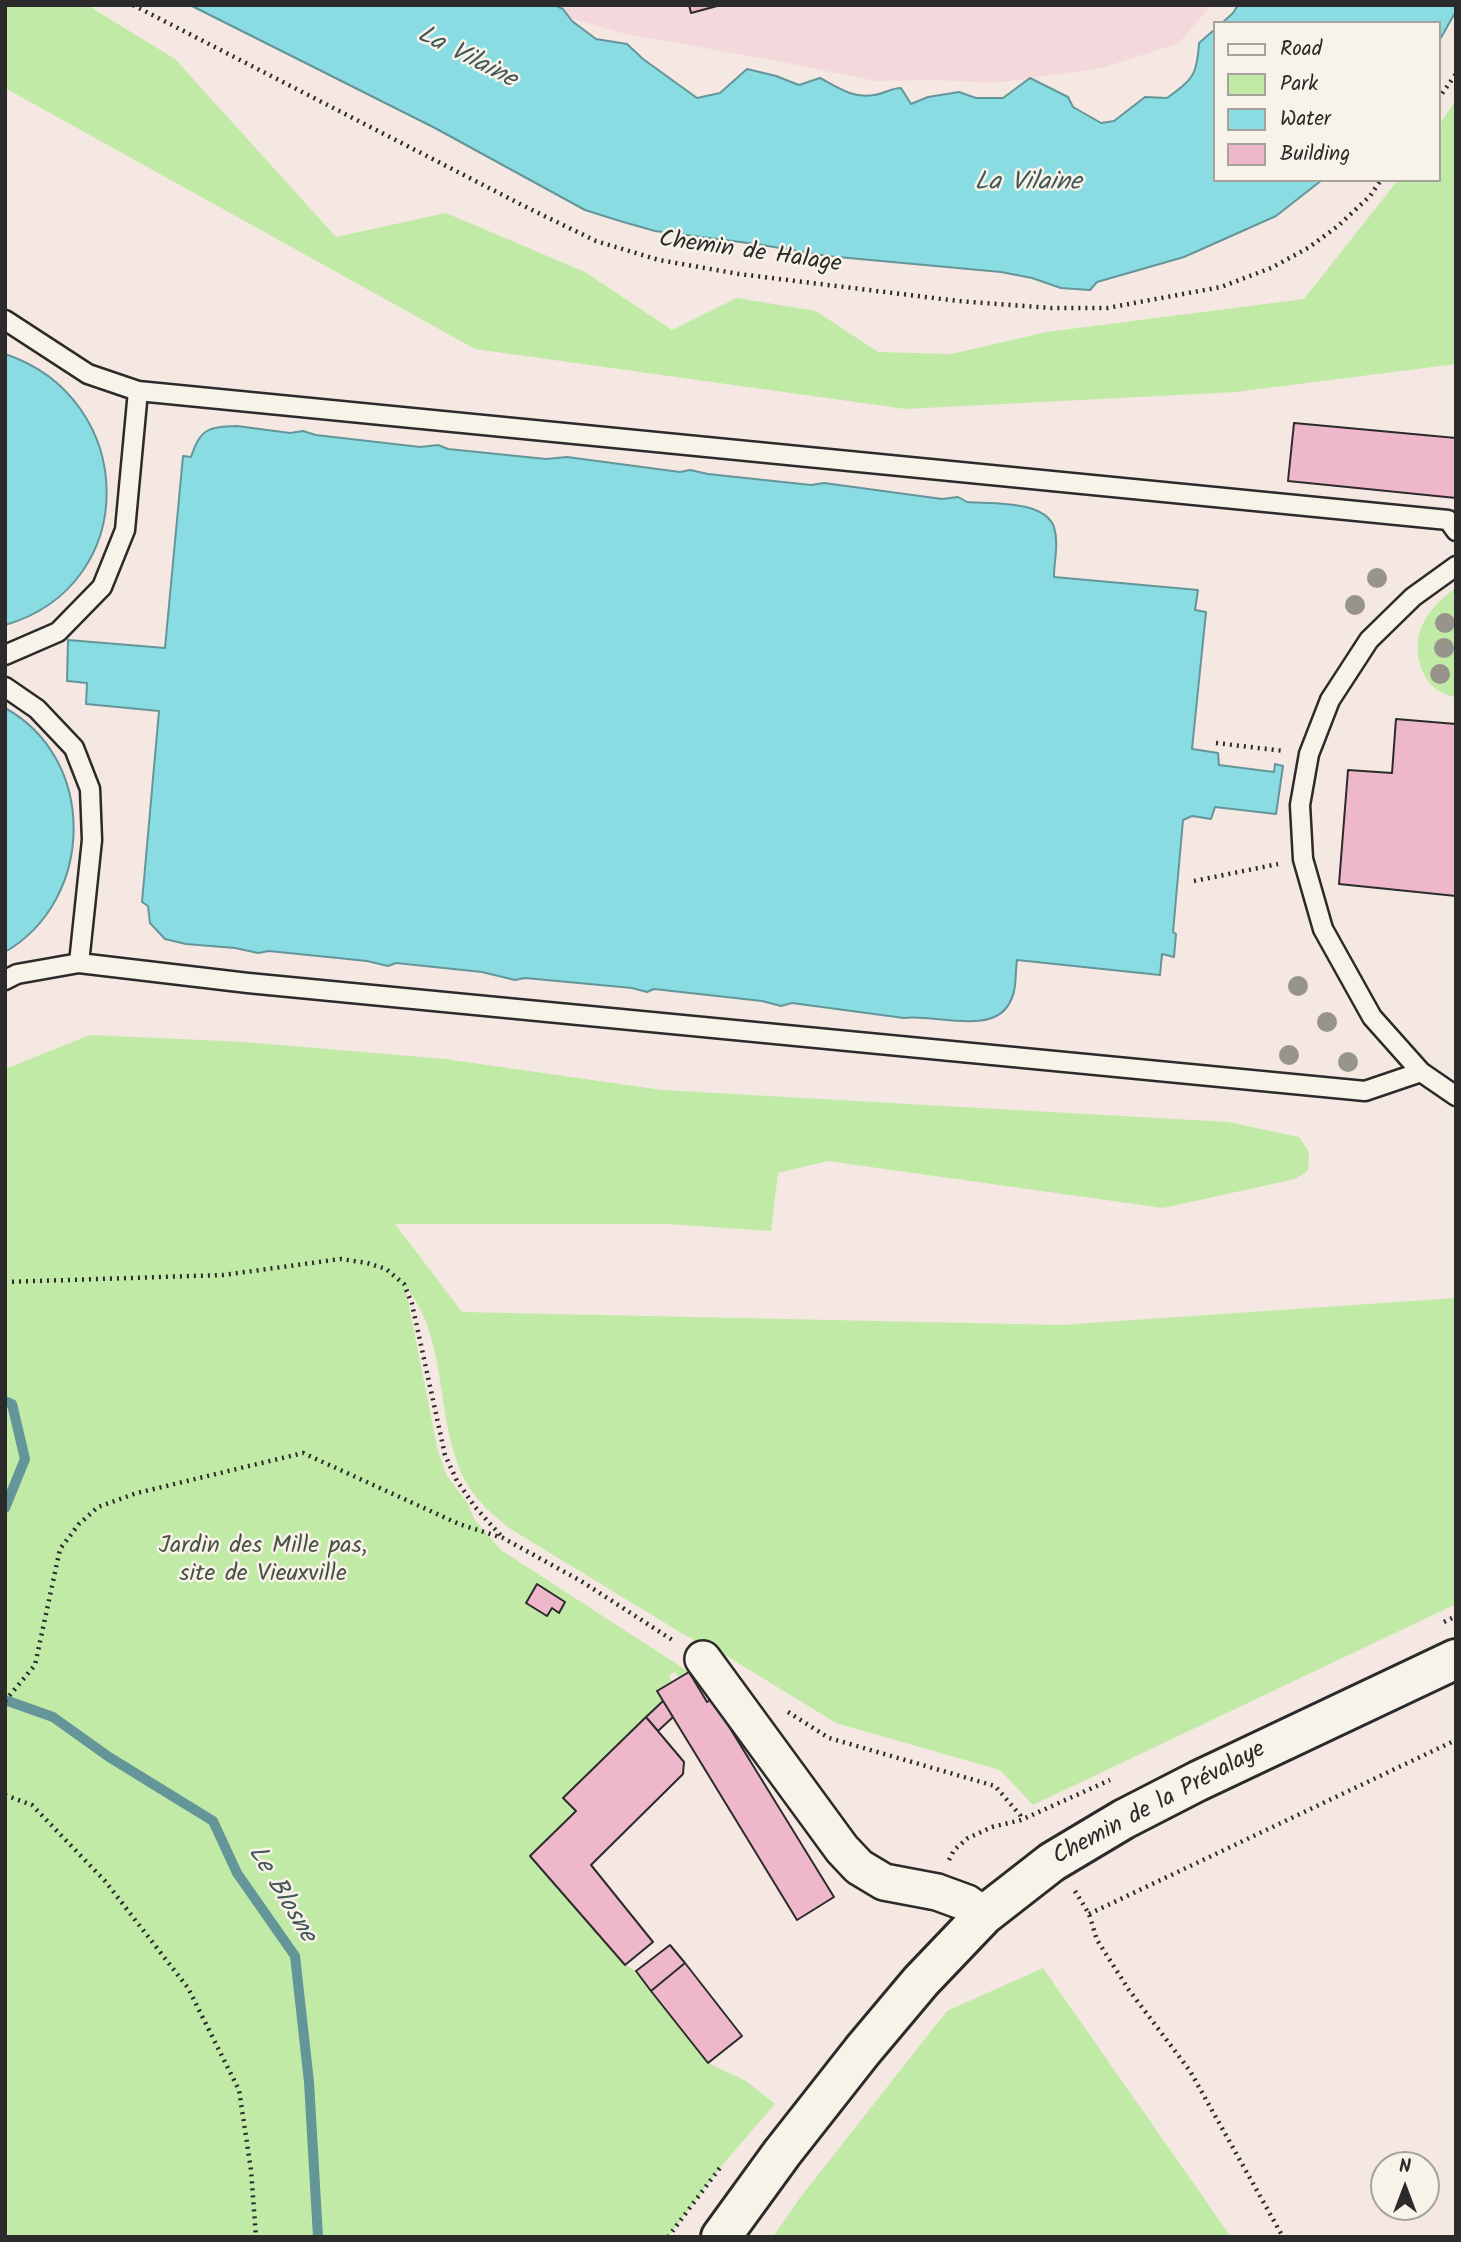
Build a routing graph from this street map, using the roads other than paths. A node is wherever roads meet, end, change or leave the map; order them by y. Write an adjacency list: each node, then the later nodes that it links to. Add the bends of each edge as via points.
1 (5, 320): 2 (lane, via 88,374)
2 (138, 391): 3 (lane, via 1448,520); 5 (lane, via 125,530 102,587 58,632)
3 (1456, 531)
4 (1456, 566): 9 (lane, via 1413,597 1369,639 1330,700 1310,754 1300,805 1303,859 1323,929 1372,1017)
5 (5, 654)
6 (5, 687): 7 (lane, via 37,709 74,748 90,789 92,840)
7 (79, 963): 8 (lane); 9 (lane, via 1365,1091)
8 (5, 980)
9 (1421, 1072): 10 (lane)
10 (1456, 1096)
11 (703, 1659): 13 (street, via 859,1867 884,1882 967,1903)
12 (1456, 1659): 13 (street, Chemin de la Prévalaye, via 1124,1819 1052,1862)
13 (984, 1915): 14 (street, Chemin de la Prévalaye, via 863,2050)
14 (721, 2237)

